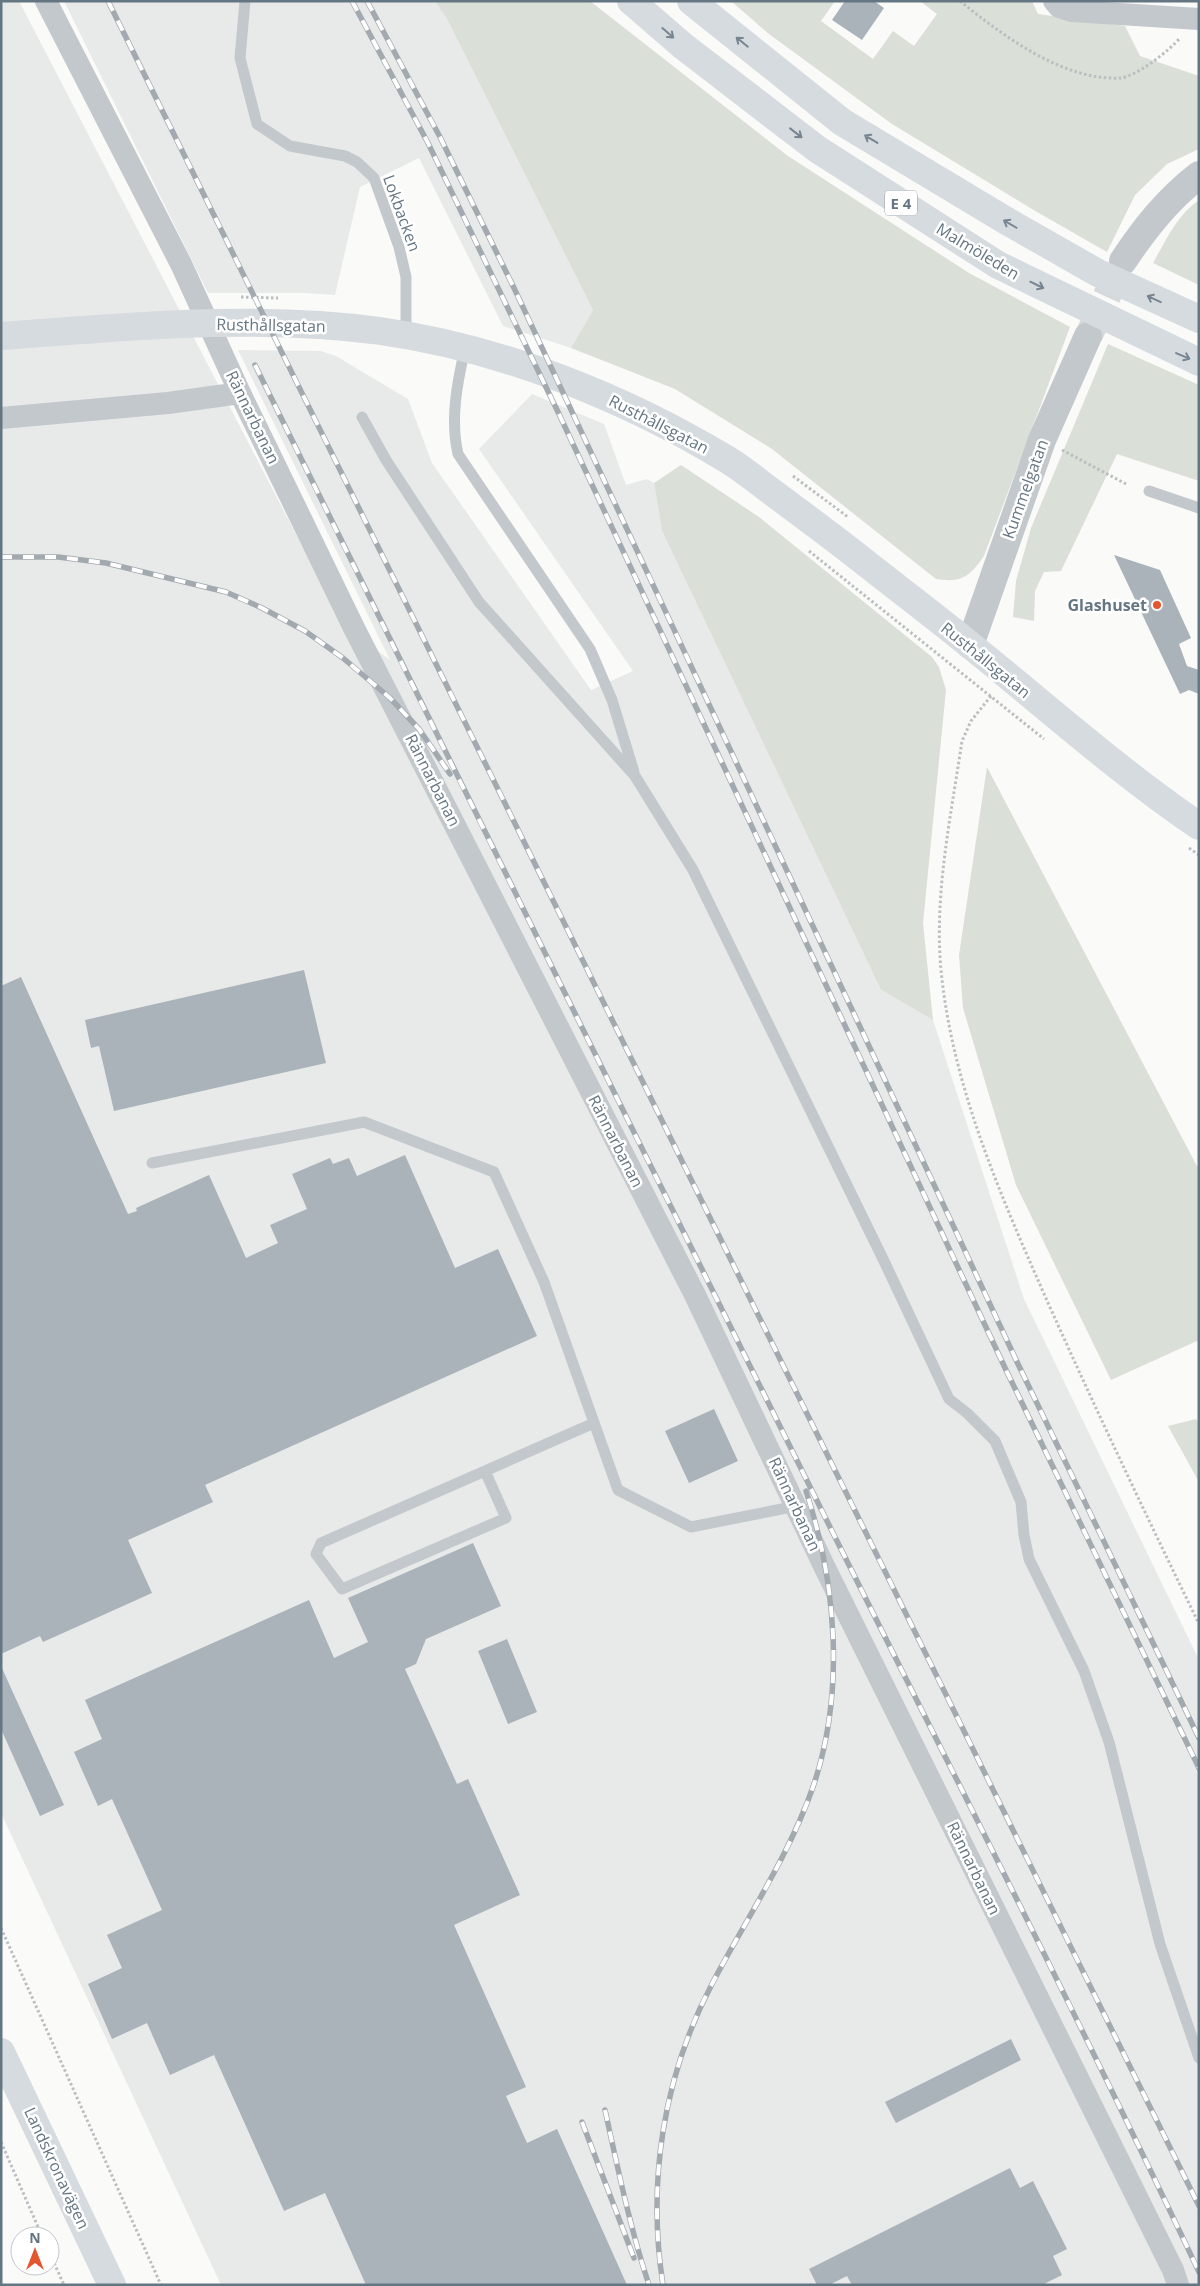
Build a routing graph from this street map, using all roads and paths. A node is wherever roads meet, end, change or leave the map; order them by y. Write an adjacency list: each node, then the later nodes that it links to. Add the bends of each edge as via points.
1 (46, 1): 17 (street, Rännarbanan, via 181,264)
2 (245, 1): 13 (lane, Lokbacken, via 240,58 257,124 290,146 345,156 374,178 399,247 406,277)
3 (631, 1): 16 (main road, Malmöleden / E 4, one-way to 16, via 683,46 817,149 998,266)
4 (691, 1): 11 (main road, E 4, one-way to 4, via 1098,273 842,122)
5 (960, 1): 8 (path, via 1006,37 1063,67 1092,76 1122,78 1140,70 1173,46)
6 (1054, 1): 7 (street, via 1058,7 1072,11)
7 (1114, 7): 8 (street)
8 (1198, 19)
9 (1199, 175): 10 (street, via 1164,205)
10 (1123, 261)
11 (1199, 319)
12 (1, 336): 13 (main road, Rusthållsgatan, via 266,322 362,329)
13 (406, 336): 15 (main road, Rusthållsgatan)
14 (1088, 336): 20 (street, Kummelgatan)
15 (465, 349): 25 (main road, Rusthållsgatan, via 580,386 657,419 731,462); 29 (lane, via 456,396 454,436 458,454 590,649 612,700)
16 (1199, 362)
17 (240, 393): 19 (street, via 168,404); 35 (street, Rännarbanan, via 354,628 694,1295)
18 (362, 417): 29 (lane, via 386,460 479,602)
19 (1, 418)
20 (1042, 440): 21 (path); 25 (street, Kummelgatan)
21 (1128, 484)
22 (1149, 491): 23 (lane)
23 (1199, 508)
24 (807, 550): 27 (path)
25 (970, 645): 26 (main road, Rusthållsgatan)
26 (1008, 677): 27 (path); 30 (main road, Rusthållsgatan, via 1169,806)
27 (990, 698): 28 (path); 36 (path, via 971,721 962,741 941,901 941,970 952,1040 973,1115 1008,1212 1076,1365)
28 (1046, 740)
29 (635, 776): 39 (lane, via 693,870 949,1399 995,1441 1022,1502 1024,1535 1030,1559 1084,1671 1109,1742 1160,1944)
30 (1192, 836): 31 (path)
31 (1199, 855)
32 (152, 1164): 33 (lane, via 364,1122 494,1172 544,1282)
33 (594, 1423): 34 (lane); 35 (lane, via 618,1490 691,1527)
34 (485, 1470): 34 (lane, via 506,1518 342,1589 316,1554 320,1543)
35 (797, 1506): 44 (street, Rännarbanan)
36 (1199, 1624)
37 (1, 1928): 43 (path)
38 (1, 2052): 42 (main road, Landskronavägen)
39 (1199, 2058)
40 (1, 2142): 41 (path)
41 (38, 2226)
42 (112, 2285)
43 (161, 2285)
44 (1178, 2285)

